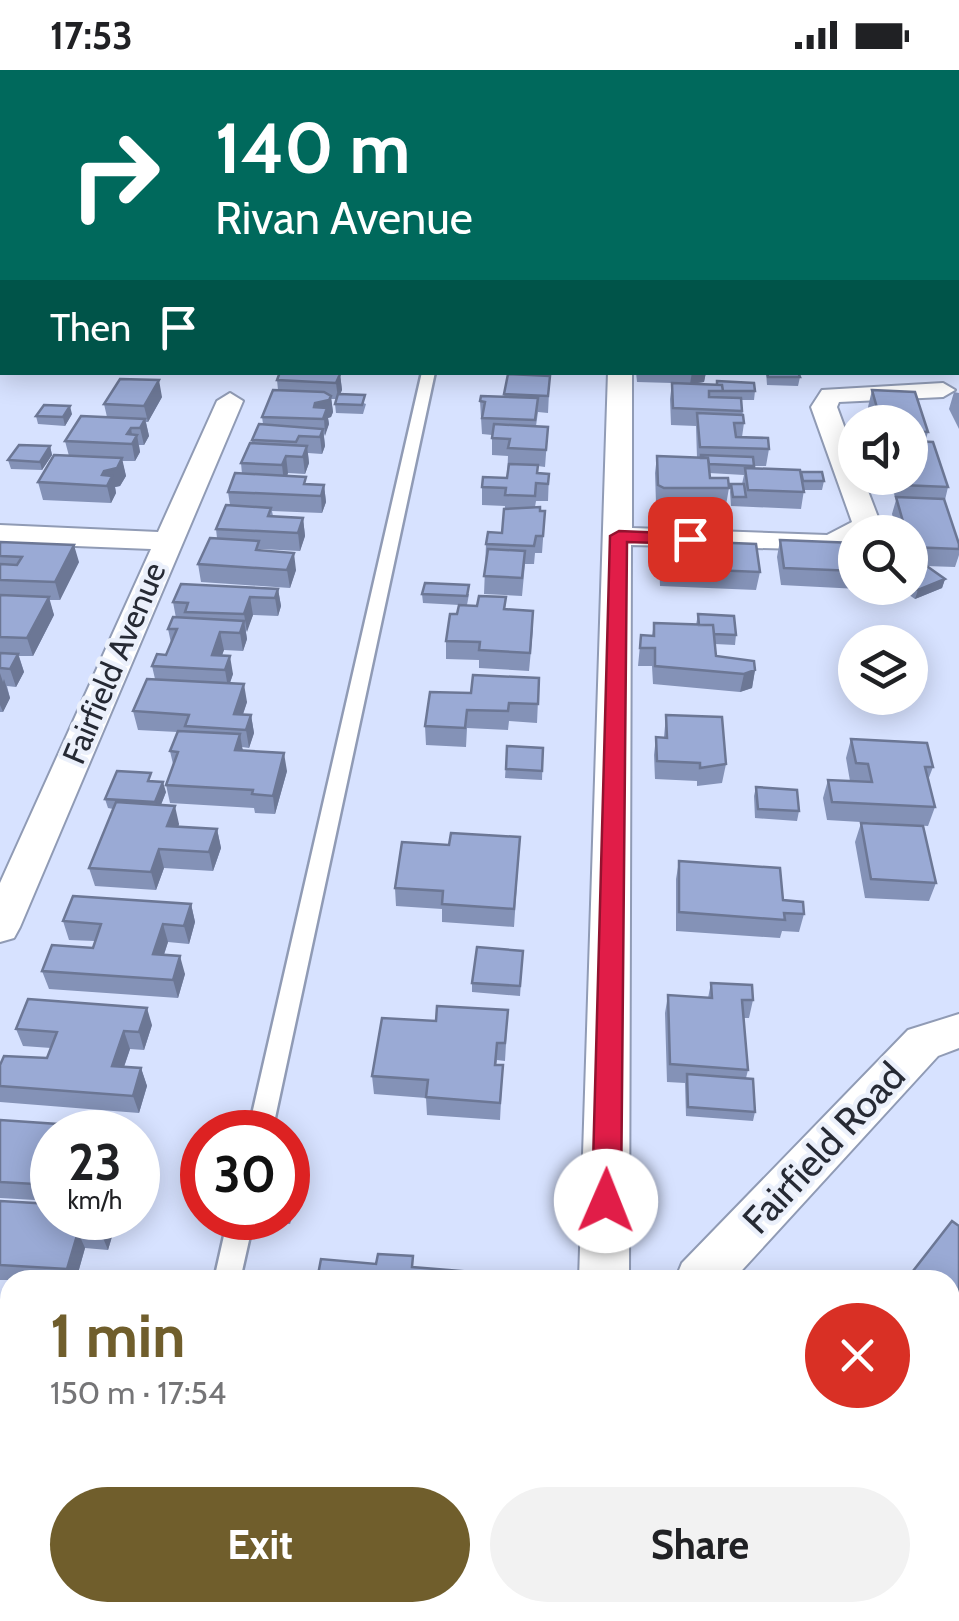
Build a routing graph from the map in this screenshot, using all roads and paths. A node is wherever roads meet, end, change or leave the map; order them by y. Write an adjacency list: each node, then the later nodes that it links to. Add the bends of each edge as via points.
1 (428, 375): 10 (lane)
2 (620, 375): 6 (street)
3 (943, 390): 6 (street, via 831,394 824,407 866,525 832,544)
4 (230, 401): 7 (street, Fairfield Avenue)
5 (0, 534): 7 (street)
6 (619, 536): 13 (street)
7 (166, 541): 8 (street, Fairfield Avenue)
8 (0, 926)
9 (959, 1031): 14 (street, Fairfield Road, via 923,1043)
10 (265, 1110)
11 (236, 1240): 12 (lane)
12 (229, 1270)
13 (604, 1270)
14 (709, 1270)

